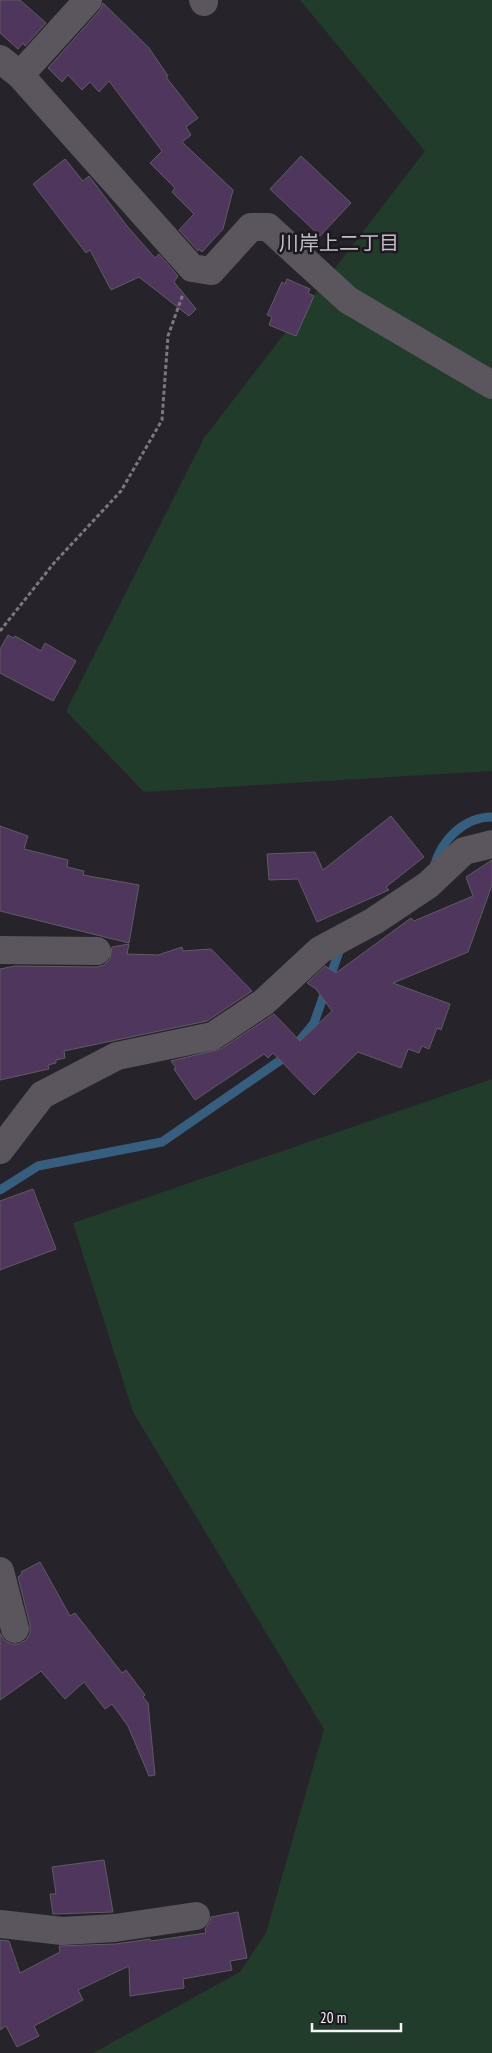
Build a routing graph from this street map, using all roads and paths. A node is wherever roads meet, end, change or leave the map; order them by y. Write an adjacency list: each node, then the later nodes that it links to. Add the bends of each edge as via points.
1 (88, 0): 2 (street)
2 (10, 67): 3 (street)
3 (192, 268): 4 (street, via 211,271 251,227 268,227 348,300); 5 (path, via 168,336 162,420 121,491 54,563)
4 (492, 384)
5 (0, 631)
6 (492, 844): 9 (street, via 464,851 428,885 374,921 320,950 264,1002 213,1036 116,1056 42,1095)
7 (0, 950): 8 (street)
8 (97, 951)
9 (0, 1150)
10 (0, 1571): 11 (street)
11 (15, 1629)
12 (196, 1916): 13 (street, via 106,1929 62,1931)
13 (0, 1924)

